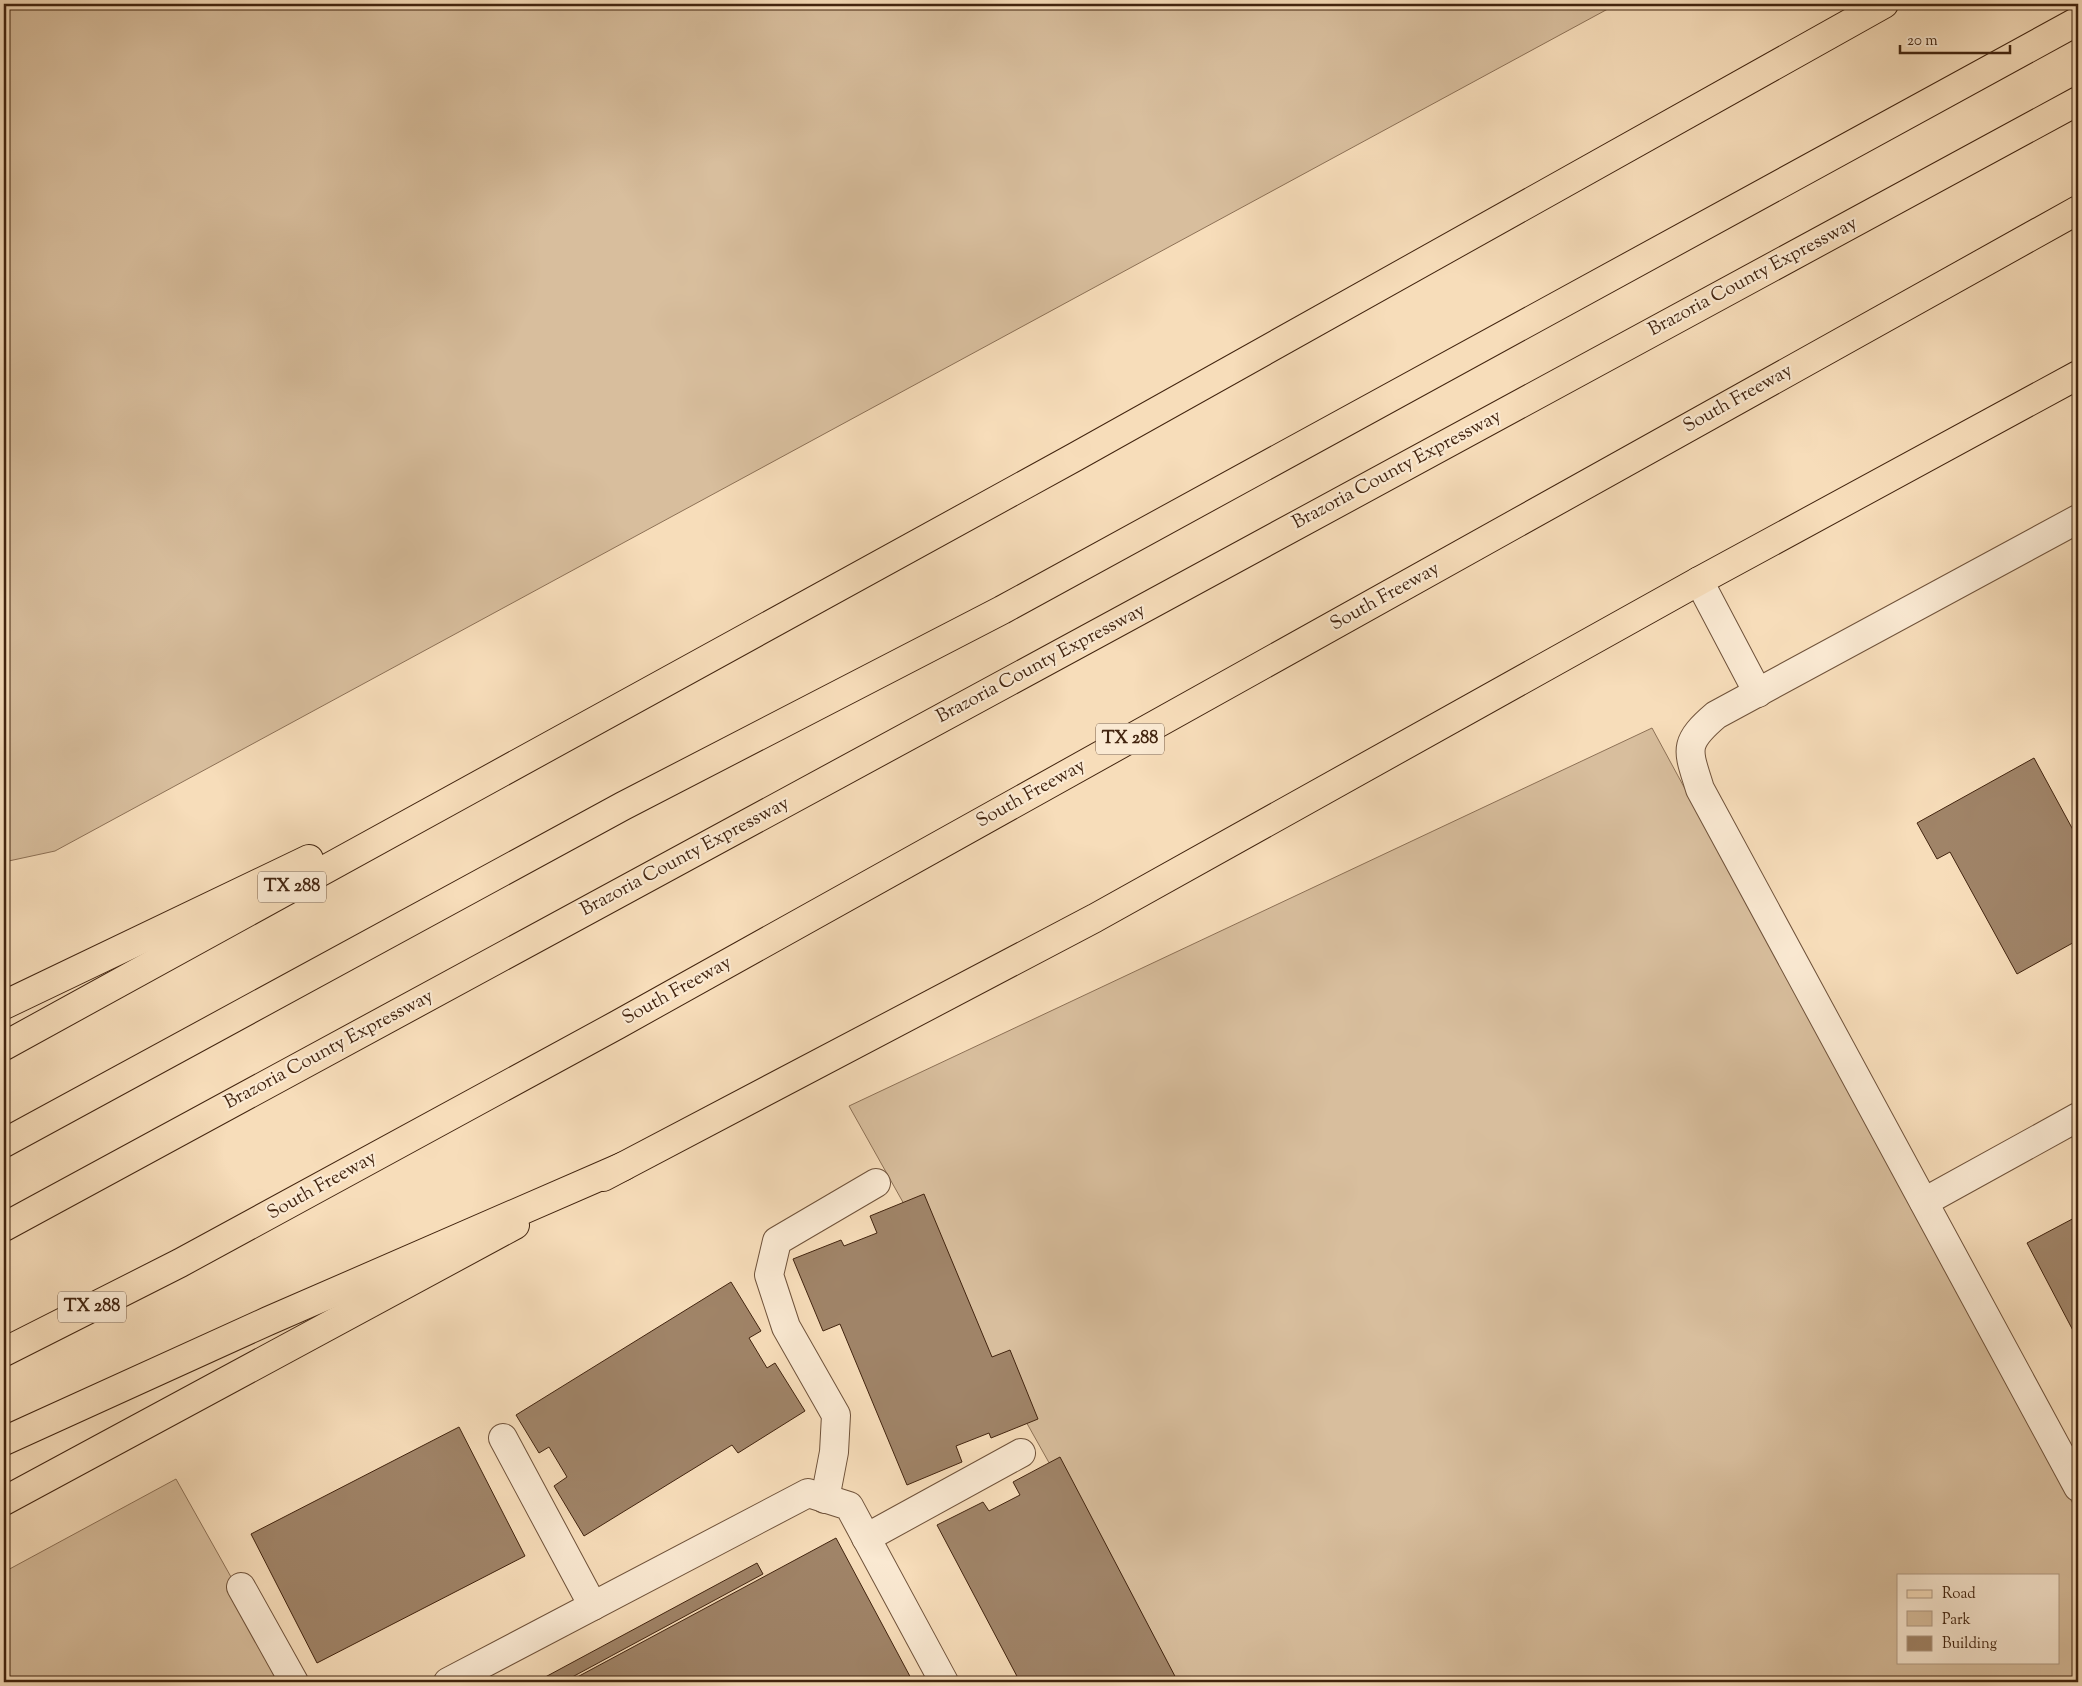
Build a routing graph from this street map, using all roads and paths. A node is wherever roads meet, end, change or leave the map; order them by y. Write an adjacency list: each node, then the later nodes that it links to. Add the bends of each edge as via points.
1 (1884, 4): 9 (main road, TX 288)
2 (2078, 21): 13 (main road, via 1002,610 623,806)
3 (2078, 101): 17 (main road, Brazoria County Expressway)
4 (2078, 210): 18 (main road, South Freeway / TX 288, via 608,1030 180,1263)
5 (2078, 375): 7 (main road)
6 (2078, 519): 8 (street)
7 (1699, 581): 8 (street); 14 (main road, via 1095,918)
8 (1758, 693): 16 (street, via 1716,716 1696,732 1688,753 1700,790)
9 (581, 729): 10 (main road); 11 (main road, TX 288)
10 (4, 1005)
11 (4, 1046)
12 (2078, 1117): 16 (street)
13 (4, 1143)
14 (624, 1166): 20 (main road, via 268,1321); 24 (main road)
15 (876, 1183): 23 (street, via 778,1241 769,1274 786,1326 836,1415 834,1452)
16 (1924, 1202): 22 (street)
17 (4, 1227)
18 (4, 1352)
19 (503, 1438): 27 (street)
20 (4, 1441)
21 (1021, 1453): 25 (street)
22 (2078, 1487)
23 (825, 1499): 25 (street, via 849,1506); 27 (street, via 808,1494)
24 (4, 1501)
25 (866, 1538): 30 (street)
26 (242, 1587): 28 (street)
27 (593, 1606): 29 (street)
28 (294, 1682)
29 (448, 1682)
30 (944, 1682)

